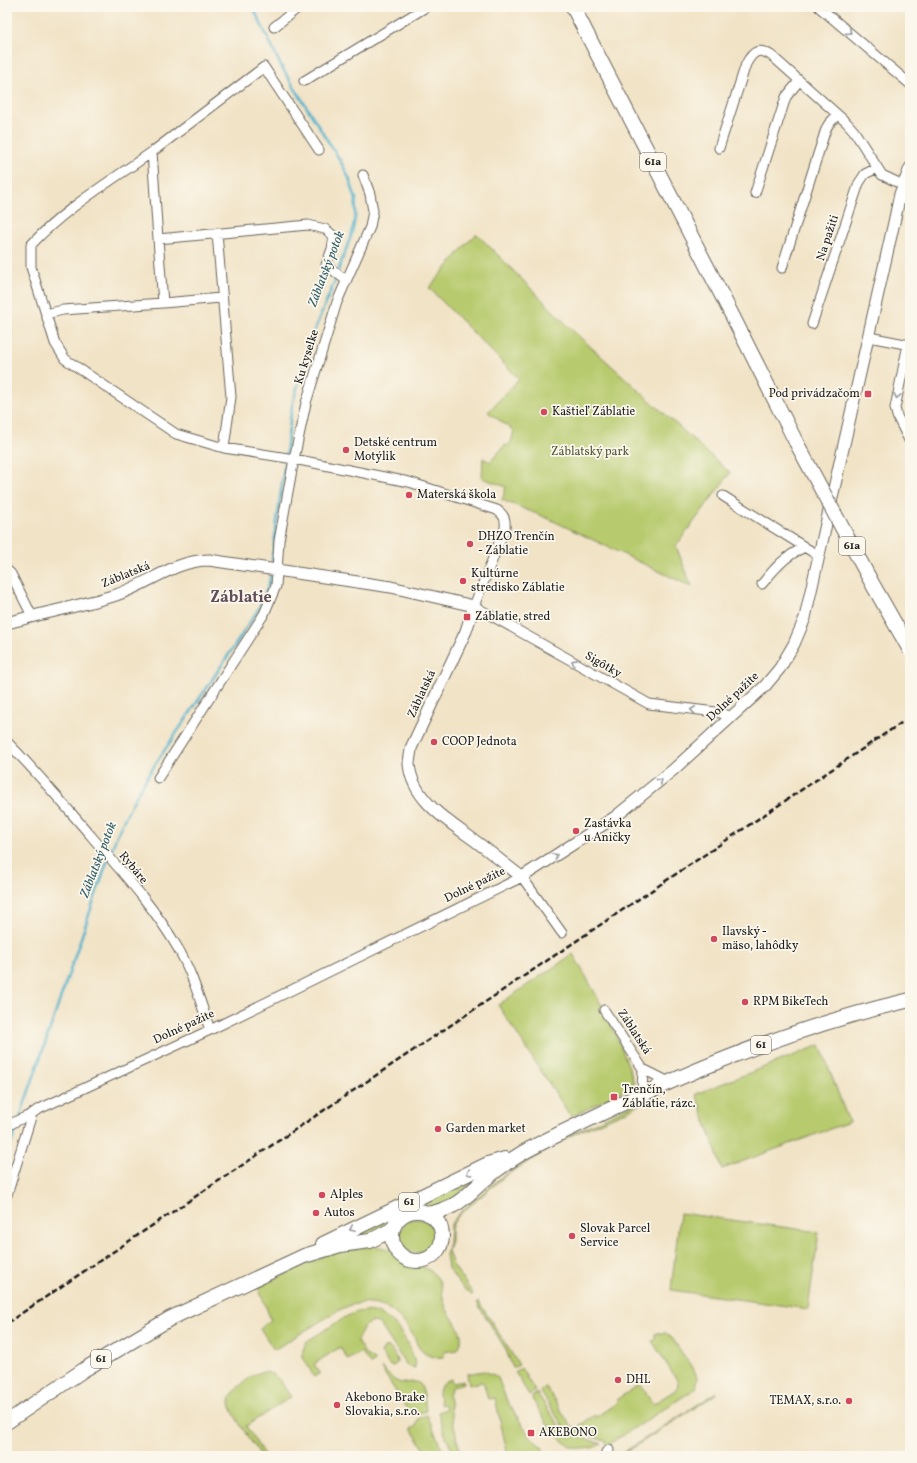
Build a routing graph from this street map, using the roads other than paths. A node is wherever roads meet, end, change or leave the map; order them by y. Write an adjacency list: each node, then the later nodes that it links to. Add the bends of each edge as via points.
1 (299, 7): 5 (street)
2 (426, 7): 6 (street)
3 (573, 7): 40 (main road, 61a, bridge, via 796,442)
4 (819, 7): 8 (street, one-way to 8)
5 (274, 27)
6 (304, 81)
7 (799, 81): 9 (street); 10 (street, via 766,52 755,53 746,64); 17 (street, via 786,97)
8 (910, 84)
9 (837, 115): 13 (street, via 854,131); 20 (street, via 825,132)
10 (719, 148)
11 (319, 150): 12 (street, via 264,67)
12 (152, 152): 19 (street); 24 (street, via 83,200 31,244 31,267)
13 (877, 168): 16 (street, via 885,177); 25 (street, Na pažiti, via 865,174 859,183)
14 (910, 168): 16 (street, Dolné pažite)
15 (363, 175): 21 (street, Ku kyselke, via 373,211 370,227)
16 (904, 185): 26 (street, Dolné pažite)
17 (755, 193)
18 (217, 233): 19 (street); 21 (street, via 308,225 325,229 334,236 326,265); 22 (street)
19 (158, 238): 23 (street)
20 (782, 268)
21 (345, 278): 30 (street, Ku kyselke, via 306,403)
22 (221, 298): 23 (street); 29 (street, via 231,397)
23 (163, 303): 24 (street, via 63,310)
24 (46, 314): 29 (street, via 55,343 65,359 176,434)
25 (812, 324)
26 (869, 337): 27 (street); 33 (street, Dolné pažite)
27 (909, 344): 28 (street, one-way to 28, via 895,408)
28 (910, 442)
29 (224, 448): 30 (street)
30 (294, 459): 35 (street, Ku kyselke, via 279,541); 37 (street, via 408,482 503,514 506,520 505,528)
31 (723, 496): 32 (street)
32 (806, 547): 33 (street); 36 (street, via 792,553)
33 (819, 556): 41 (street, Dolné pažite, via 805,618 794,644 773,678)
34 (7, 570): 38 (street)
35 (278, 570): 37 (street, Záblatská, via 391,587); 38 (street, Záblatská, via 198,560 117,595); 43 (street, via 276,586 264,614)
36 (762, 584)
37 (474, 606): 41 (street, Sigôtky, one-way to 37, via 649,704); 44 (street, Záblatská, via 466,631 411,748 411,774 428,804)
38 (32, 616): 39 (street, Záblatská)
39 (7, 623)
40 (910, 650)
41 (731, 716): 44 (street, Dolné pažite, one-way to 41, via 615,817 673,770)
42 (7, 742): 48 (street, Rybáre, via 115,864 158,918 177,945 189,970)
43 (158, 778)
44 (522, 877): 45 (street, Záblatská); 48 (street, Dolné pažite)
45 (562, 933)
46 (906, 1002): 50 (main road, 61, via 855,1014 775,1039)
47 (604, 1010): 49 (street, Záblatská)
48 (210, 1030): 52 (street, Dolné pažite)
49 (643, 1069): 50 (street, Záblatská); 51 (street, Záblatská)
50 (669, 1082): 51 (main road, 61)
51 (642, 1094): 54 (main road, 61)
52 (29, 1116): 53 (street, Dolné pažite); 55 (street)
53 (10, 1125)
54 (518, 1154): 56 (main road, 61); 62 (main road, 61, one-way to 62, via 488,1164 335,1237)
55 (7, 1195)
56 (455, 1205): 57 (main road, 61); 59 (main road, 61)
57 (428, 1214): 58 (main road, 61, via 407,1213 397,1221); 59 (main road, 61, via 437,1221)
58 (393, 1229): 60 (main road, 61); 61 (main road, via 392,1237)
59 (441, 1232): 61 (main road, 61, via 438,1248 433,1255 425,1259 409,1259)
60 (370, 1241): 61 (main road, 61); 62 (main road, 61, via 340,1245)
61 (396, 1249)
62 (304, 1256): 63 (main road, 61, via 164,1322 85,1368)
63 (7, 1422)

